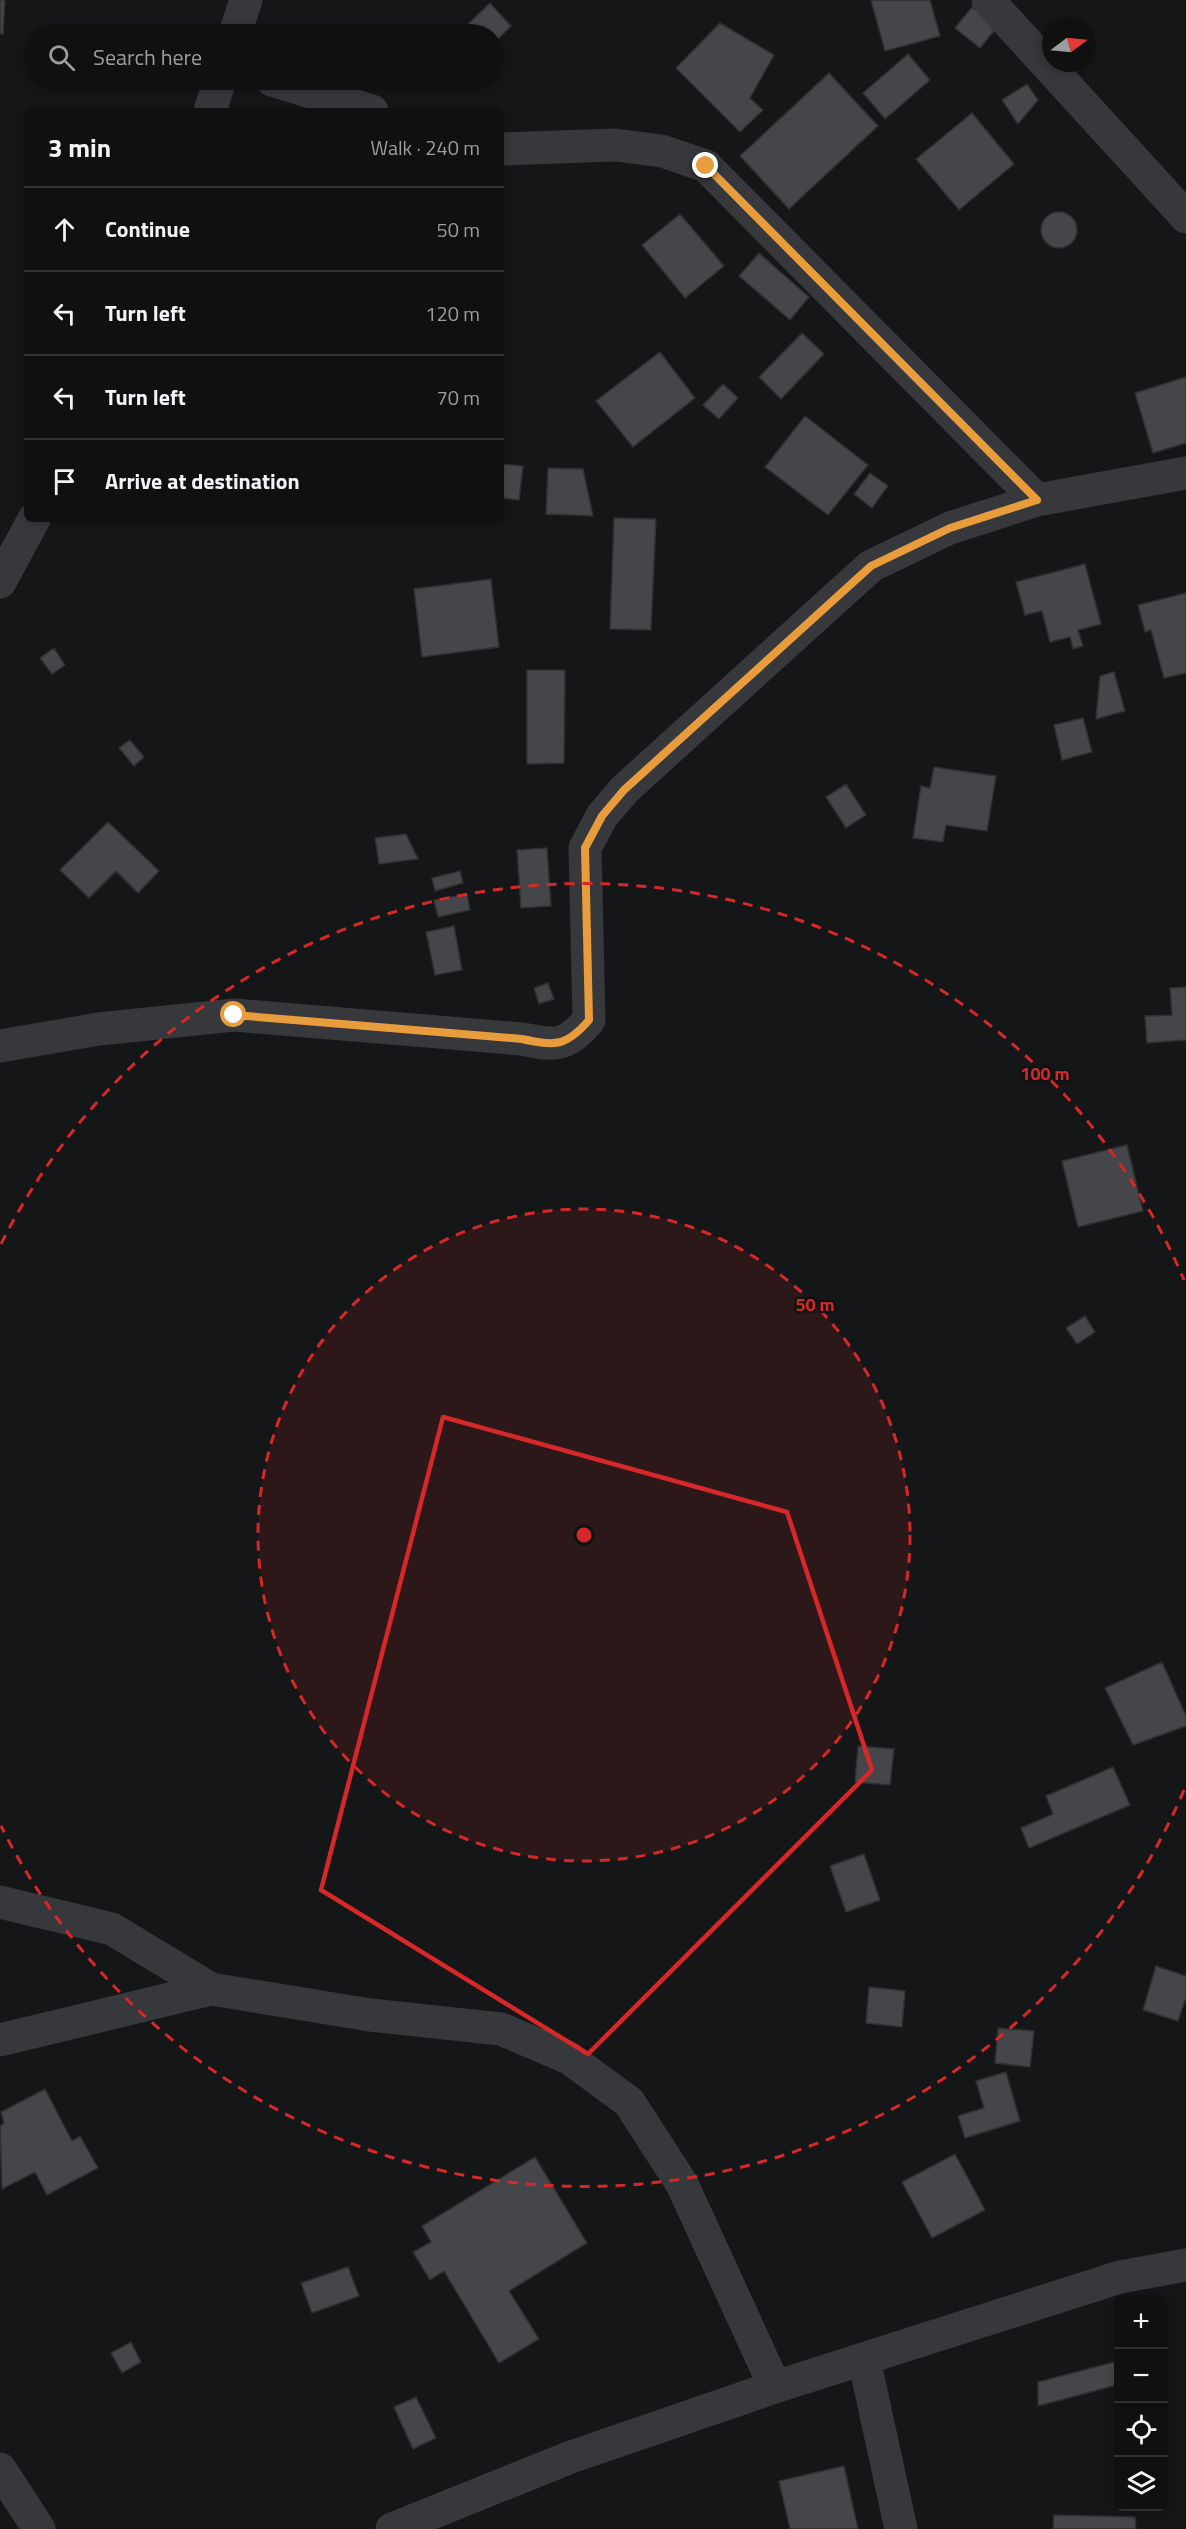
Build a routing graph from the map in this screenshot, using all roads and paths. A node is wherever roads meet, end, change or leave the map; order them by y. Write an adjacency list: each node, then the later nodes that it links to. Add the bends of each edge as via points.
1 (246, 0): 3 (street)
2 (988, 0): 9 (street)
3 (238, 24)
4 (217, 90): 6 (street)
5 (304, 90): 7 (street)
6 (211, 108)
7 (362, 108)
8 (504, 149): 11 (street, via 615,145 662,152 706,166)
9 (1186, 217)
10 (1186, 473): 11 (street)
11 (1037, 500): 14 (street, via 950,528 871,566 624,790 602,816 585,848 589,1020 574,1037 552,1045 522,1039 234,1015 99,1029)
12 (32, 522): 13 (street)
13 (0, 582)
14 (0, 1046)
15 (0, 1902): 16 (street, via 112,1929)
16 (212, 1989): 17 (street); 20 (street, via 370,2015 501,2029 569,2058 629,2102 682,2184)
17 (0, 2040)
18 (1186, 2265): 19 (street, via 1120,2277)
19 (864, 2359): 20 (street); 24 (street)
20 (775, 2387): 23 (street, via 570,2457)
21 (0, 2469): 22 (street)
22 (39, 2529)
23 (392, 2529)
24 (901, 2529)

